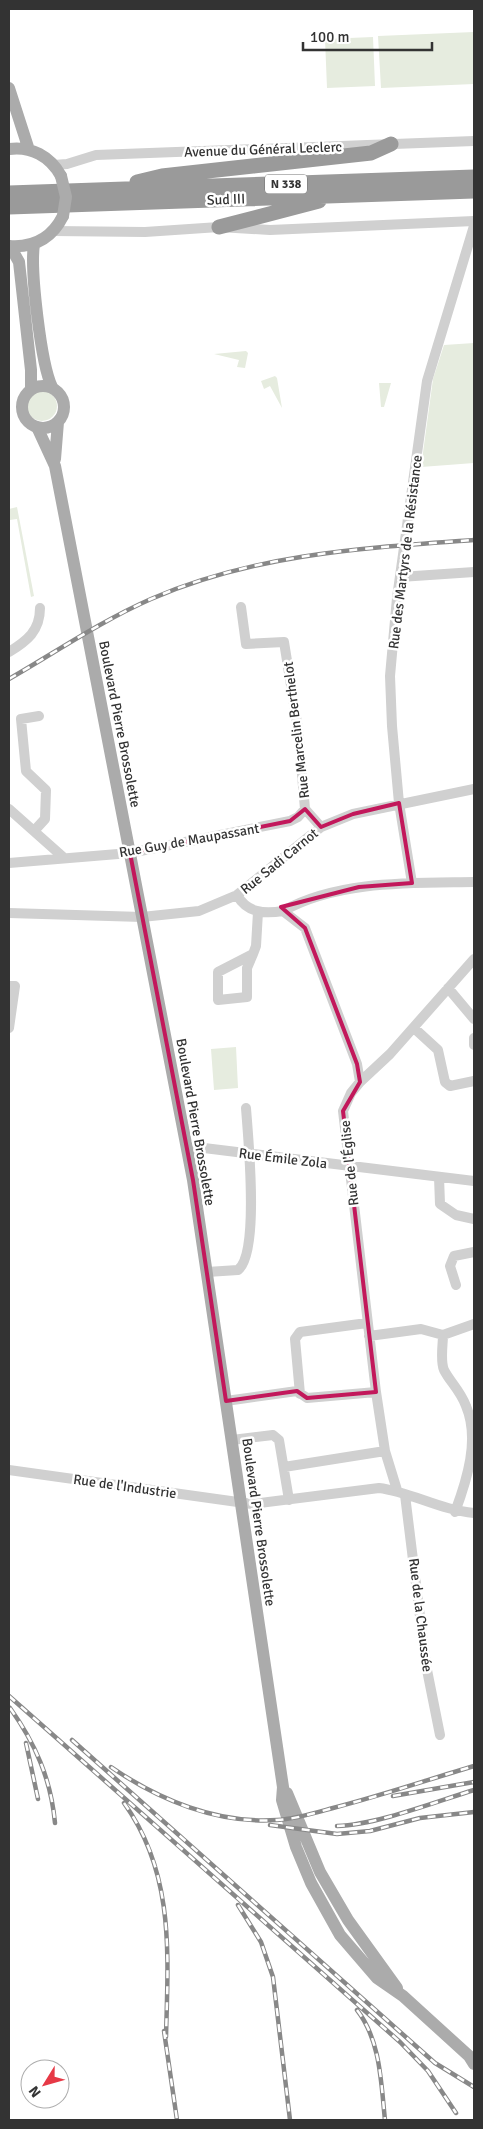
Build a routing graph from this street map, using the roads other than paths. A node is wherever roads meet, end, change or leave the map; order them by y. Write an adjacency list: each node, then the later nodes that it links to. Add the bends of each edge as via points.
1 (9, 88): 5 (main road)
2 (474, 141): 3 (street, Avenue du Général Leclerc)
3 (391, 144): 6 (street, Avenue du Général Leclerc, via 96,155); 8 (highway, via 372,153 162,176)
4 (9, 149): 5 (main road)
5 (29, 150): 6 (main road)
6 (54, 165): 16 (main road, bridge, via 61,176 66,197 63,216)
7 (474, 177): 8 (highway, Sud III / N 338)
8 (97, 190): 10 (highway, Sud III / N 338)
9 (474, 191): 11 (highway, Sud III / N 338)
10 (9, 192)
11 (340, 194): 12 (highway, Sud III / N 338); 15 (highway)
12 (9, 207)
13 (474, 220): 15 (street, via 270,230)
14 (474, 226): 25 (street, Rue des Martyrs de la Résistance, via 427,381)
15 (219, 227): 16 (street, via 144,232)
16 (54, 231): 17 (main road)
17 (34, 244): 18 (main road); 19 (main road, via 32,260 43,356)
18 (9, 246): 20 (main road, via 19,262)
19 (52, 387): 20 (main road); 21 (main road, via 64,403 64,412)
20 (31, 389): 22 (main road, via 24,397 23,410 26,420)
21 (58, 422): 22 (main road, via 48,427); 23 (main road, Boulevard Pierre Brossolette)
22 (37, 427): 23 (main road, Boulevard Pierre Brossolette)
23 (55, 466): 36 (main road, Boulevard Pierre Brossolette)
24 (474, 572): 25 (street)
25 (400, 577): 31 (street, Rue des Martyrs de la Résistance, via 390,676)
26 (40, 608): 28 (street, via 38,624 31,637)
27 (240, 608): 33 (street, Rue Marcelin Berthelot, via 246,644 284,642 298,729)
28 (9, 652)
29 (39, 716): 35 (street, via 21,719 26,771 46,790 45,818)
30 (474, 789): 31 (street, Rue Sadi Carnot)
31 (399, 803): 34 (street, Rue Sadi Carnot, via 353,814); 40 (street, Rue des Martyrs de la Résistance)
32 (9, 809): 35 (street)
33 (305, 809): 34 (street, Rue Marcelin Berthelot); 36 (street, Rue Guy de Maupassant, via 290,822)
34 (321, 828): 41 (street, Rue Sadi Carnot)
35 (34, 831): 37 (street)
36 (130, 853): 37 (street, Rue Guy de Maupassant); 45 (main road, Boulevard Pierre Brossolette)
37 (62, 857): 38 (street, Rue Guy de Maupassant)
38 (9, 863)
39 (474, 882): 40 (street)
40 (412, 884): 42 (street, via 359,887 296,903)
41 (237, 895): 43 (street, via 243,906); 45 (street, Rue Sadi Carnot, via 199,911)
42 (283, 911): 43 (street); 56 (street, via 305,928 357,1064)
43 (258, 912): 46 (street, via 256,946)
44 (9, 913): 45 (street, Rue Sadi Carnot)
45 (142, 917): 58 (main road, Boulevard Pierre Brossolette)
46 (252, 954): 46 (street, via 247,968 247,997 218,1000 218,972)
47 (474, 959): 49 (street, Rue de l'Église)
48 (9, 986): 51 (street, via 15,986)
49 (448, 988): 50 (street); 52 (street, Rue de l'Église)
50 (474, 1019)
51 (9, 1028)
52 (414, 1028): 55 (street, via 438,1050 446,1082 450,1086); 56 (street, Rue de l'Église)
53 (474, 1038): 54 (street)
54 (474, 1045)
55 (474, 1081)
56 (360, 1082): 60 (street, Rue de l'Église, via 351,1093 344,1111)
57 (246, 1108): 59 (street)
58 (187, 1149): 59 (street, Rue Émile Zola); 65 (main road, Boulevard Pierre Brossolette)
59 (249, 1154): 60 (street, Rue Émile Zola); 65 (street, via 252,1213 244,1263 238,1270)
60 (348, 1167): 61 (street, Rue Émile Zola); 67 (street, Rue de l'Église)
61 (440, 1177): 62 (street, Rue Émile Zola); 63 (street, via 440,1204 456,1215)
62 (474, 1181)
63 (474, 1219)
64 (474, 1252): 66 (street, via 454,1256 450,1266)
65 (207, 1272): 73 (main road, Boulevard Pierre Brossolette)
66 (456, 1285)
67 (367, 1323): 70 (street, Rue de l'Église); 72 (street, via 300,1332 295,1339)
68 (474, 1324): 69 (street)
69 (443, 1335): 70 (street, via 421,1329); 81 (street, via 444,1369 468,1409 471,1431 468,1472)
70 (369, 1336): 71 (street, Rue de l'Église)
71 (376, 1392): 72 (street, via 307,1398); 75 (street, Rue de l'Église)
72 (300, 1394): 73 (street, via 297,1391)
73 (226, 1401): 74 (main road, Boulevard Pierre Brossolette)
74 (232, 1440): 76 (street, via 273,1435 279,1440); 80 (main road, Boulevard Pierre Brossolette)
75 (385, 1451): 76 (street); 78 (street, Rue de l'Église)
76 (284, 1467): 79 (street)
77 (9, 1470): 80 (street, Rue de l'Industrie)
78 (401, 1493): 79 (street, Rue de l'Industrie, via 378,1488); 81 (street, Rue de l'Industrie); 83 (street, Rue de la Chaussée, via 426,1665)
79 (289, 1500): 80 (street, Rue de l'Industrie)
80 (241, 1503): 84 (main road, Boulevard Pierre Brossolette, via 283,1786 328,1917 340,1936 378,1978 403,1996)
81 (455, 1512): 82 (street, Rue de l'Industrie)
82 (474, 1513)
83 (440, 1735)
84 (474, 2064)

